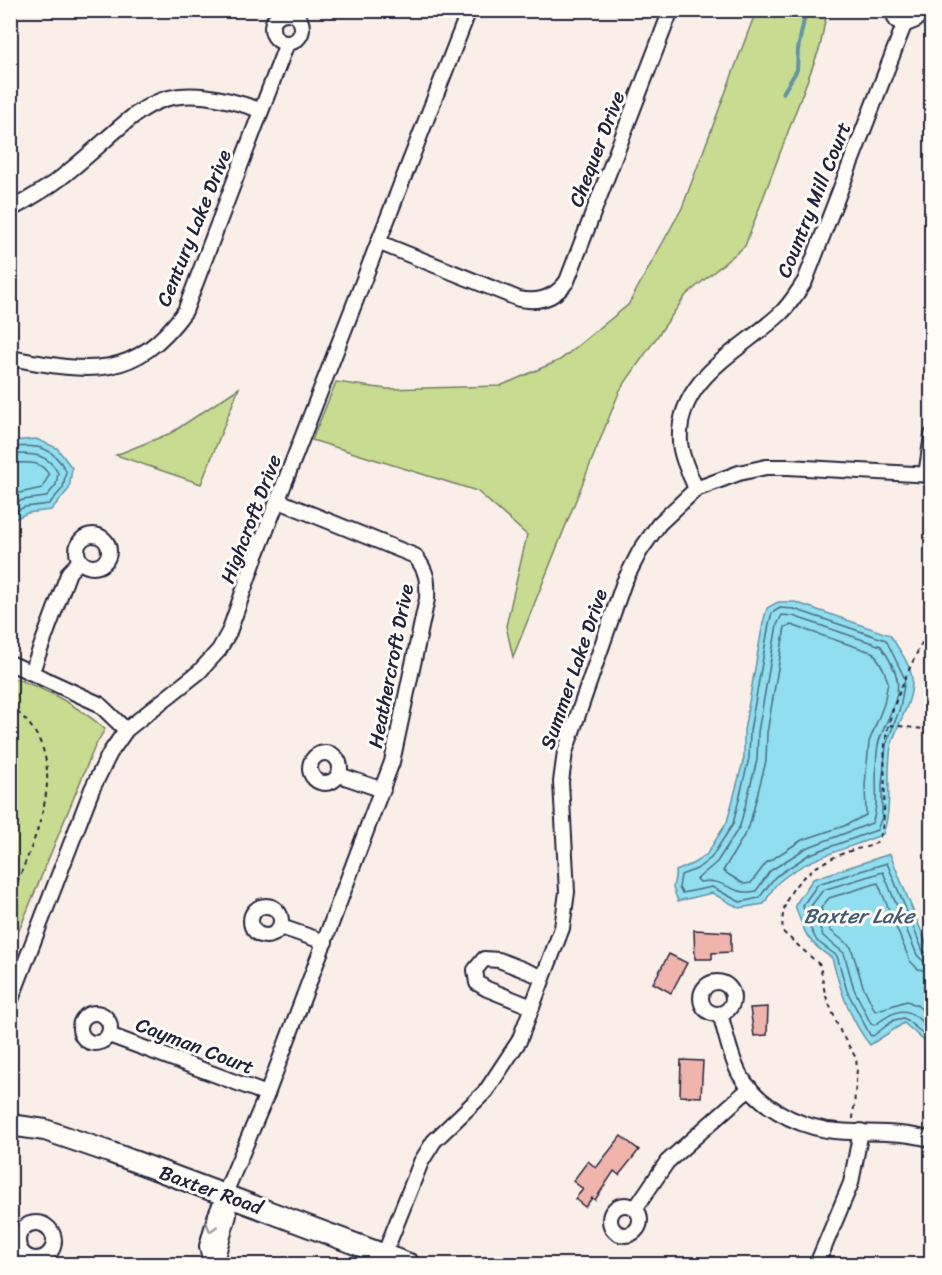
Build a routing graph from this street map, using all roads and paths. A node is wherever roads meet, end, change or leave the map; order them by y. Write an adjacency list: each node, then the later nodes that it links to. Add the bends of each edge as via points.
1 (469, 10): 9 (street, Highcroft Drive)
2 (671, 10): 9 (street, Chequer Drive, via 567,281 551,297 519,299)
3 (892, 10): 5 (street, via 896,20)
4 (921, 10): 5 (street, Country Mill Court, via 916,20)
5 (904, 25): 13 (street, Country Mill Court, via 805,281 780,314 705,376 683,409 680,443)
6 (287, 44): 7 (street, Century Lake Drive)
7 (260, 110): 8 (street, via 214,97 165,98 142,108 68,172); 10 (street, Century Lake Drive, via 185,311 170,332 132,361 106,368 56,366)
8 (10, 210)
9 (380, 243): 14 (street, Highcroft Drive)
10 (10, 358)
11 (932, 435): 12 (street)
12 (929, 475): 13 (street, Summer Lake Drive, via 766,467 739,472)
13 (696, 489): 28 (street, Summer Lake Drive, via 659,524 624,582 570,734 561,782 567,892 562,928)
14 (279, 501): 21 (street, Highcroft Drive, via 219,650 199,672); 24 (street, Heathercroft Drive, via 404,550 426,568 427,599)
15 (80, 561): 18 (street, via 69,573)
16 (932, 621): 20 (path)
17 (10, 663): 18 (street)
18 (32, 671): 21 (street, via 99,704)
19 (10, 706): 25 (path, via 25,717 36,736 47,771 48,796)
20 (889, 725): 22 (path); 36 (path, via 880,838 875,844 852,850 806,874 790,892 783,911 783,932 820,965 825,994 856,1058)
21 (126, 730): 29 (street, Highcroft Drive, via 92,789)
22 (932, 730)
23 (339, 775): 24 (street)
24 (383, 790): 27 (street, Heathercroft Drive)
25 (10, 900)
26 (281, 927): 27 (street)
27 (325, 942): 34 (street, Heathercroft Drive)
28 (542, 977): 30 (street, Summer Lake Drive); 30 (street, via 499,960 484,959 475,970 477,983)
29 (10, 1002)
30 (532, 1007): 40 (street, Summer Lake Drive, via 519,1041 497,1076 434,1141 421,1162)
31 (720, 1014): 33 (street, via 735,1063)
32 (109, 1035): 34 (street, Cayman Court)
33 (750, 1088): 36 (street, via 790,1119 827,1130); 39 (street, via 667,1162)
34 (267, 1094): 38 (street, Heathercroft Drive)
35 (10, 1125): 38 (main road, Baxter Road, via 45,1130)
36 (857, 1125): 37 (street); 43 (street, via 851,1183)
37 (932, 1140)
38 (226, 1194): 40 (main road, Baxter Road); 41 (street, Heathercroft Drive, via 207,1246)
39 (635, 1209)
40 (384, 1255): 42 (main road, Baxter Road)
41 (213, 1264)
42 (409, 1264)
43 (817, 1264)

